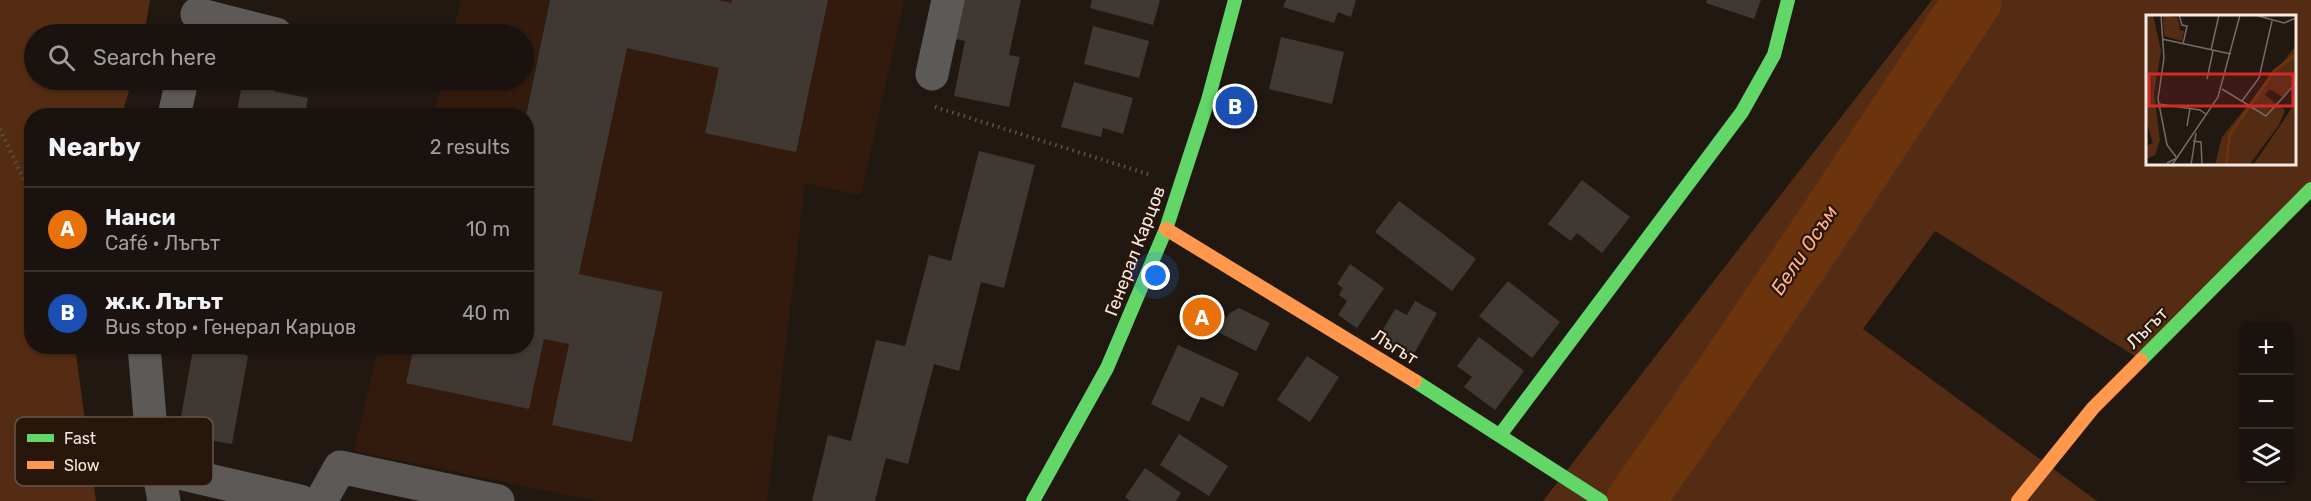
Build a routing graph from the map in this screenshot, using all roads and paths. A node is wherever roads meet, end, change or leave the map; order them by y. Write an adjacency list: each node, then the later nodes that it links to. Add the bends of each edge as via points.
1 (948, 0): 6 (street)
2 (1235, 0): 14 (street, Генерал Карцов)
3 (1788, 0): 17 (street, via 1774,55 1742,112)
4 (196, 16): 5 (street)
5 (232, 24)
6 (932, 74)
7 (180, 90): 9 (street)
8 (934, 107): 11 (path)
9 (176, 108)
10 (0, 129): 12 (path)
11 (1160, 178)
12 (24, 180)
13 (2311, 189): 26 (street, Лъгът, via 2093,408)
14 (1166, 229): 17 (street, Лъгът); 24 (street, Генерал Карцов, via 1107,368)
15 (144, 354): 16 (street)
16 (150, 417)
17 (1500, 435): 25 (street, Лъгът)
18 (213, 481): 21 (street)
19 (161, 486): 20 (street)
20 (164, 501)
21 (300, 501)
22 (321, 501): 23 (street, via 340,467)
23 (498, 501)
24 (1033, 501)
25 (1601, 501)
26 (2018, 501)

